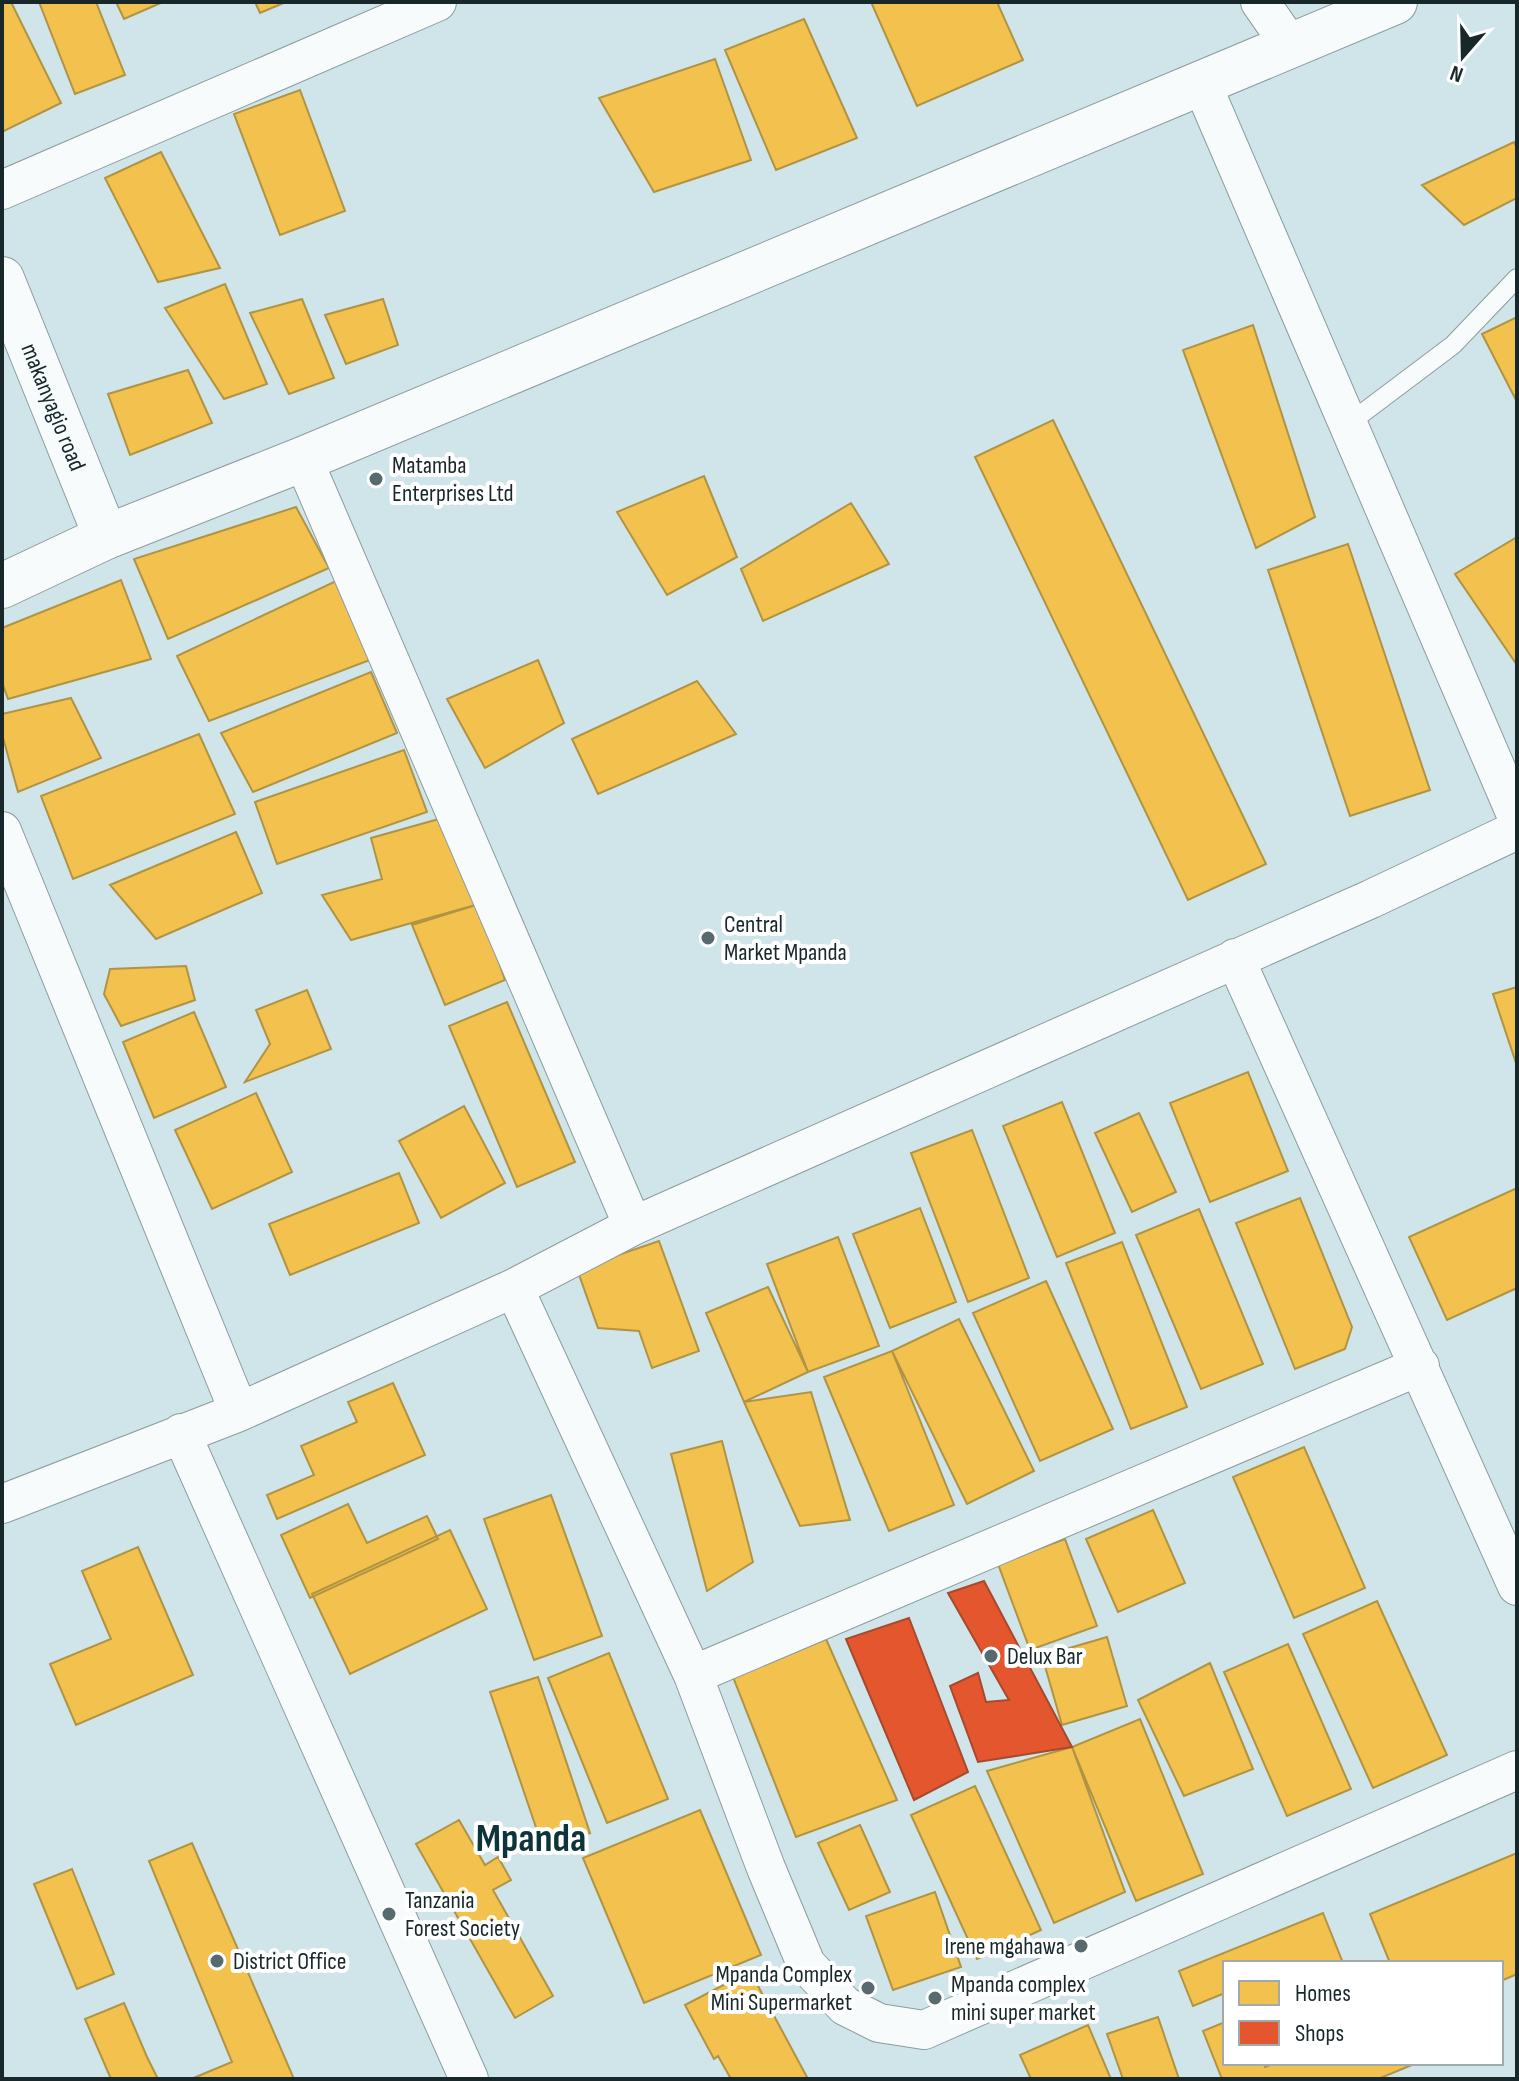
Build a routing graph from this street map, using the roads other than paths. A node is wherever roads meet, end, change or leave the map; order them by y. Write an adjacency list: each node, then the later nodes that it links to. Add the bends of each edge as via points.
1 (437, 2): 6 (street)
2 (1260, 2): 4 (street)
3 (1395, 2): 4 (street)
4 (1290, 45): 5 (street)
5 (1201, 82): 9 (street); 10 (street)
6 (2, 190)
7 (1517, 278): 9 (lane, via 1453,345)
8 (2, 279): 11 (street, makanyagio road)
9 (1348, 424): 13 (street)
10 (303, 459): 11 (street); 17 (street)
11 (106, 537): 12 (street)
12 (2, 586)
13 (1517, 817)
14 (1517, 830): 16 (street)
15 (2, 831): 20 (street)
16 (1235, 958): 17 (street); 19 (street)
17 (633, 1226): 18 (street)
18 (514, 1288): 20 (street); 25 (street)
19 (1420, 1366): 23 (street); 25 (street)
20 (239, 1412): 21 (street)
21 (181, 1433): 22 (street); 27 (street)
22 (2, 1504)
23 (1509, 1546): 24 (street)
24 (1517, 1586)
25 (693, 1675): 26 (street, via 806,1964 845,2006 879,2023 924,2030)
26 (1517, 1770)
27 (469, 2079)

